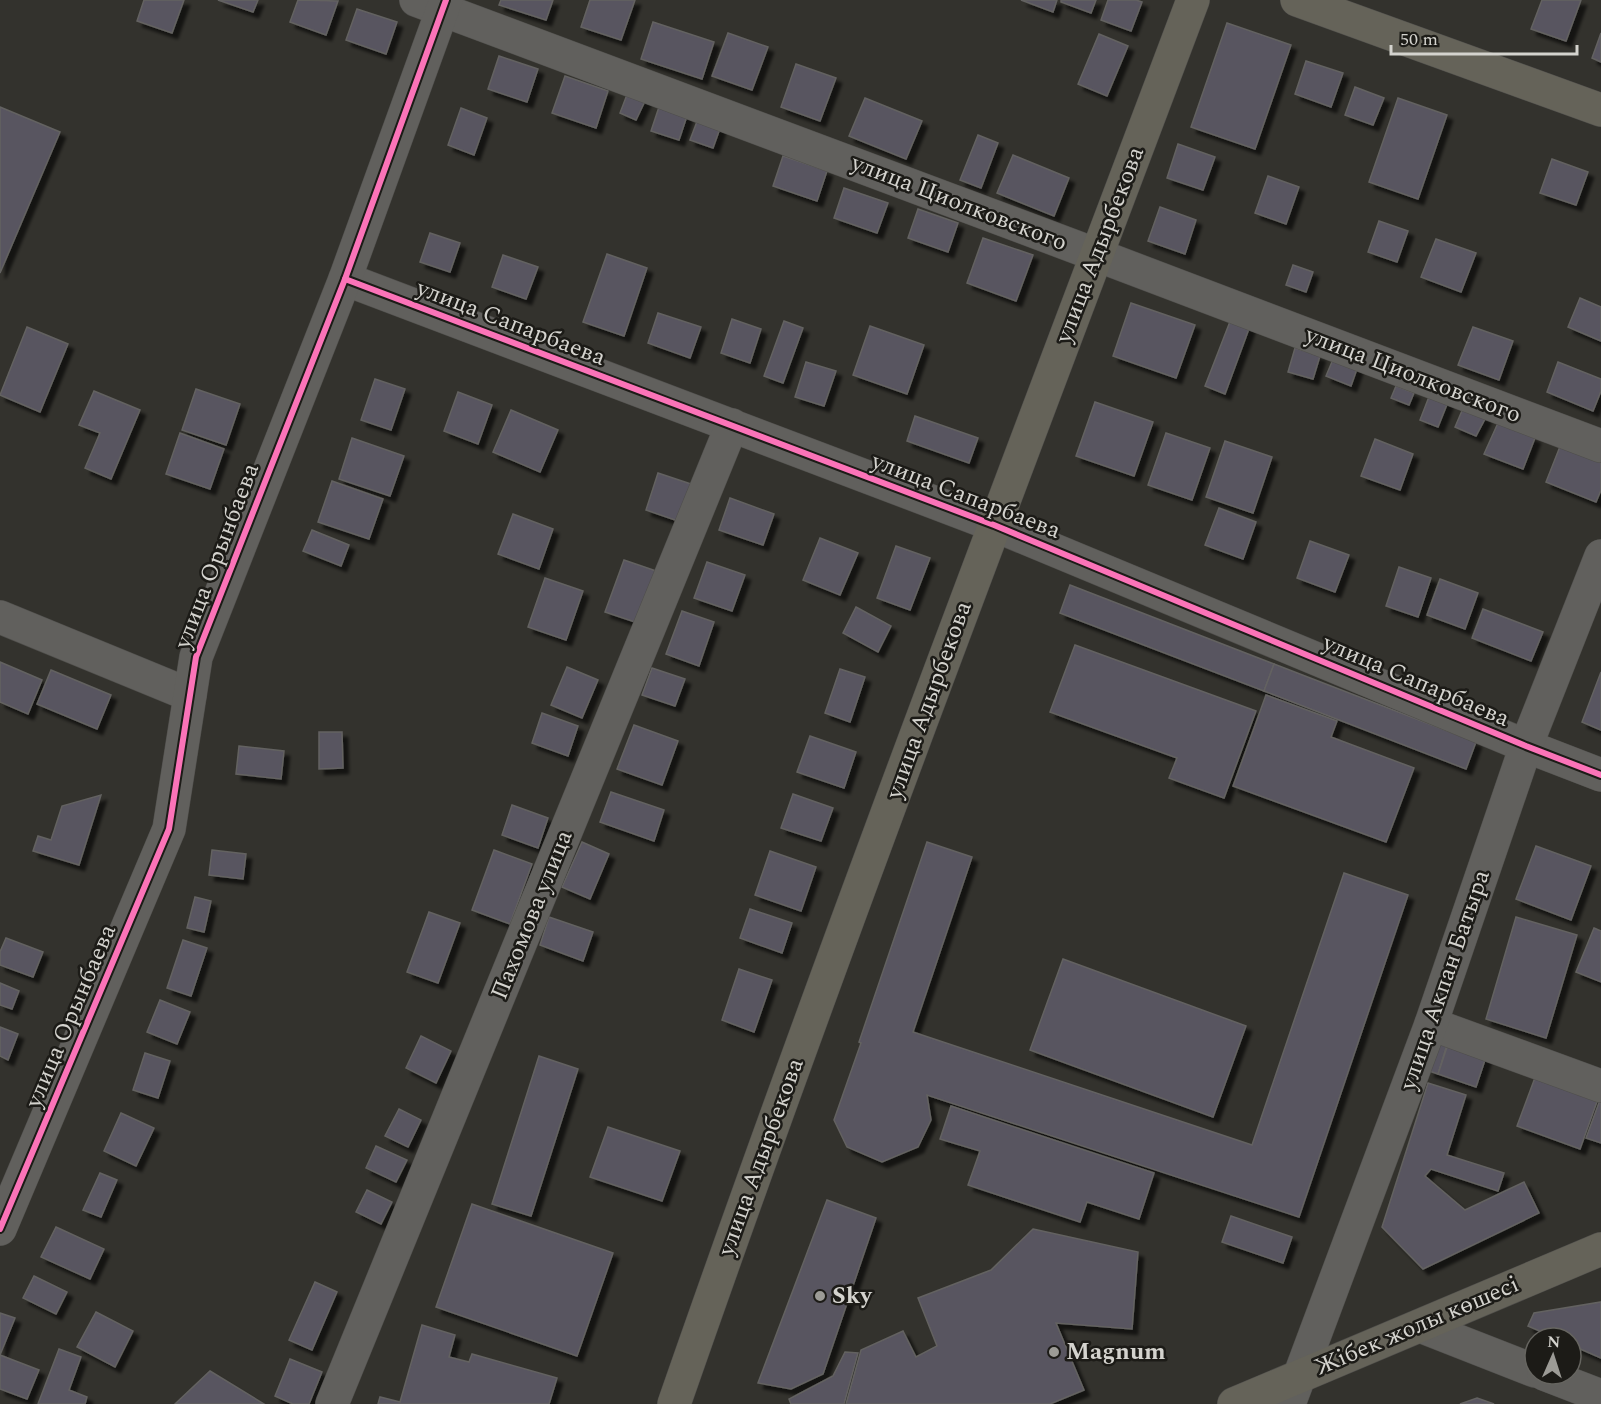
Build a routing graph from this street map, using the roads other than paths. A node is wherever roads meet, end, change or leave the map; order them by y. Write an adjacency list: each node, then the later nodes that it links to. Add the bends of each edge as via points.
1 (1193, 0): 5 (main road, улица Адырбекова)
2 (1297, 0): 4 (main road)
3 (435, 3): 5 (street, улица Циолковского); 6 (street, улица Орынбаева)
4 (1601, 110)
5 (1097, 255): 8 (street, улица Циолковского); 9 (main road, улица Адырбекова)
6 (345, 279): 7 (street, улица Сапарбаева); 12 (street, улица Орынбаева, via 196,657)
7 (732, 426): 9 (street, улица Сапарбаева); 24 (street, Пахомова улица)
8 (1601, 446)
9 (994, 525): 13 (street, улица Сапарбаева); 25 (main road, улица Адырбекова, via 764,1145)
10 (1601, 556): 13 (street, улица Акпан Батыра)
11 (0, 617): 12 (street)
12 (190, 695): 17 (street, улица Орынбаева, via 170,829)
13 (1526, 746): 14 (street, улица Сапарбаева); 15 (street, улица Акпан Батыра)
14 (1601, 775)
15 (1431, 1024): 16 (street); 22 (street, улица Акпан Батыра)
16 (1601, 1086)
17 (0, 1229)
18 (1601, 1249): 19 (main road, Жібек жолы көшесі)
19 (1420, 1326): 20 (street); 22 (main road, Жібек жолы көшесі)
20 (1523, 1366)
21 (1575, 1386): 23 (street)
22 (1295, 1390): 26 (main road, Жібек жолы көшесі)
23 (1601, 1396)
24 (332, 1404)
25 (674, 1404)
26 (1234, 1404)

